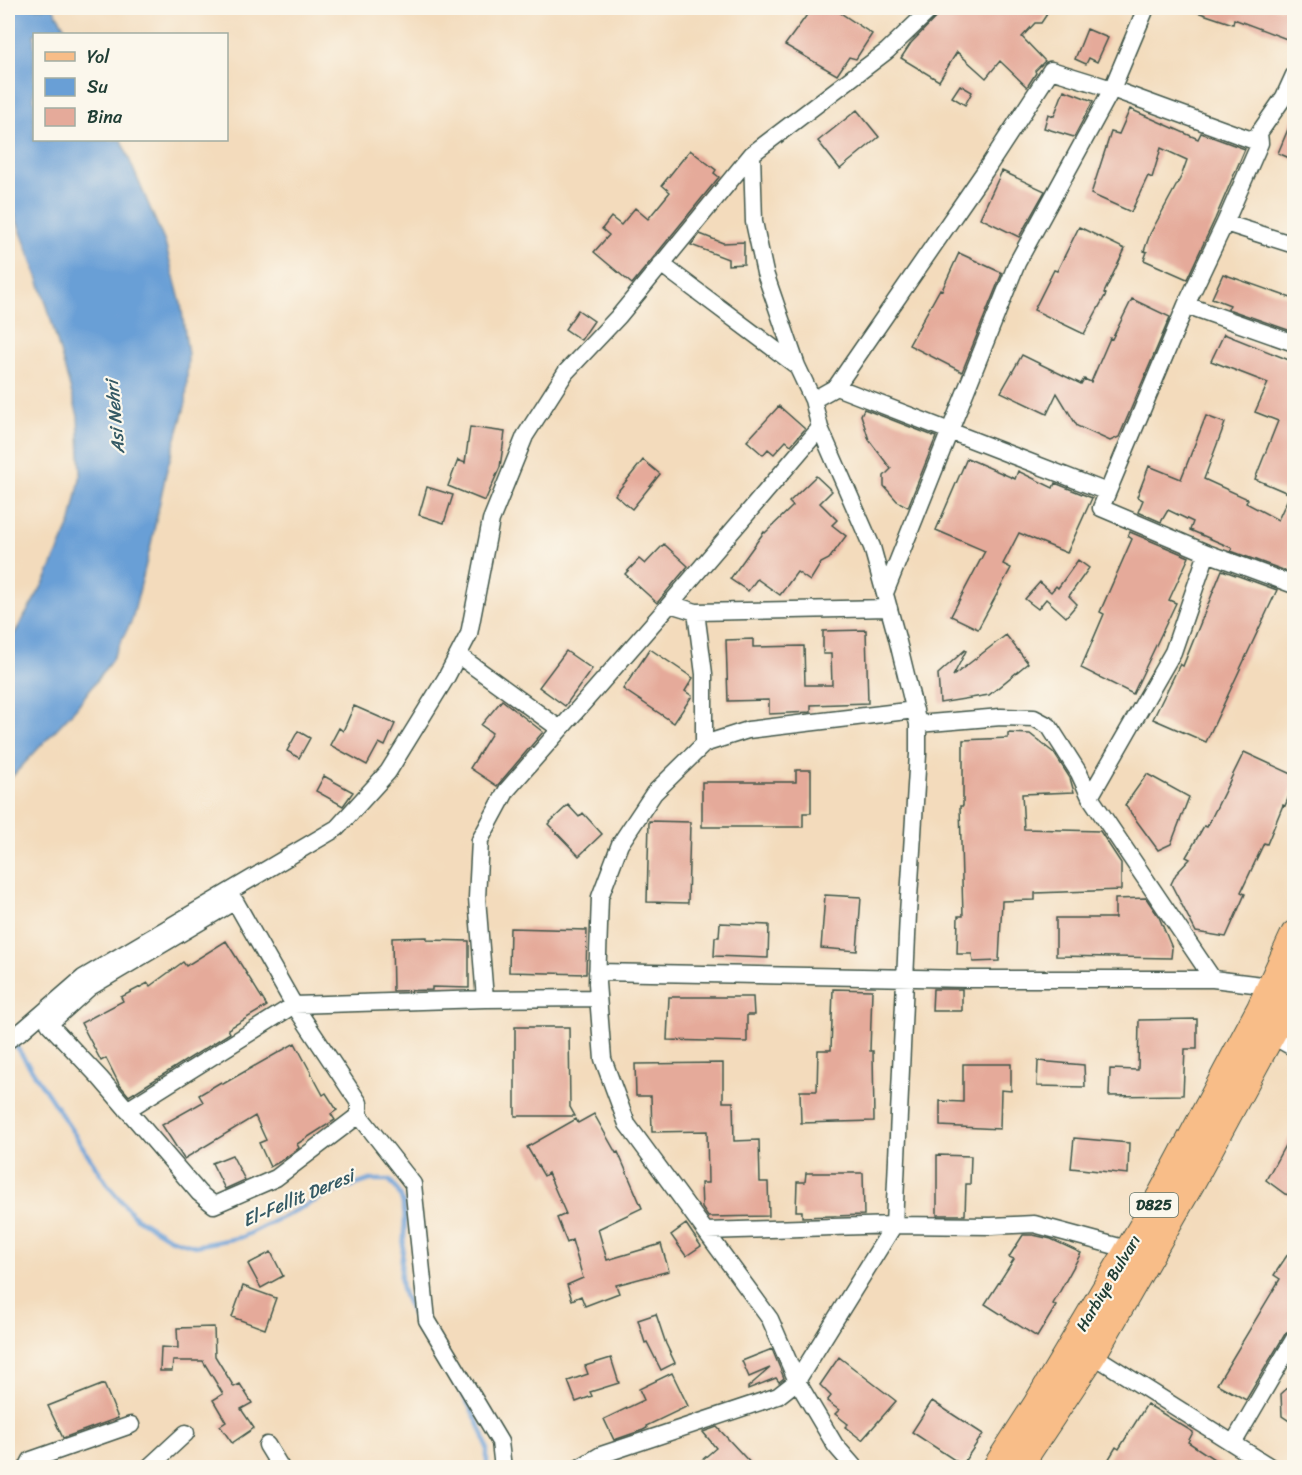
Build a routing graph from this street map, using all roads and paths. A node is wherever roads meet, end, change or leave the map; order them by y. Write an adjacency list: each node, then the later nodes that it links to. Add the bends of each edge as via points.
1 (932, 8): 7 (street, via 887,51)
2 (1146, 8): 4 (street)
3 (1294, 75): 5 (street)
4 (1112, 88): 6 (street); 14 (street, via 1051,70); 17 (street, via 1017,263)
5 (1289, 98): 6 (street, via 1259,133)
6 (1260, 143): 8 (street)
7 (752, 154): 10 (street); 13 (street, via 754,222 765,273)
8 (1225, 223): 9 (street); 11 (street)
9 (1294, 245)
10 (661, 264): 13 (street); 24 (street, via 566,372 525,436 491,520 469,634)
11 (1186, 305): 12 (street); 18 (street)
12 (1294, 343)
13 (797, 366): 15 (street)
14 (836, 387): 15 (street); 17 (street)
15 (813, 400): 16 (street)
16 (820, 428): 21 (street, via 872,547); 22 (street)
17 (950, 431): 18 (street); 21 (street)
18 (1107, 492): 19 (street, via 1101,508)
19 (1207, 553): 20 (street); 28 (street, via 1173,652)
20 (1294, 585)
21 (887, 601): 23 (street); 25 (street)
22 (670, 604): 23 (street); 26 (street)
23 (696, 612): 27 (street, via 704,674)
24 (458, 655): 26 (street); 38 (street, via 388,772 337,828 83,978)
25 (916, 717): 27 (street, via 748,730); 28 (street, via 1034,718 1049,726); 31 (street, via 918,754)
26 (560, 729): 35 (street, via 507,790 480,840 477,898)
27 (704, 744): 30 (street, via 654,793 620,844 600,897)
28 (1090, 797): 32 (street)
29 (1294, 934): 33 (main road, Harbiye Bulvarı / D825)
30 (597, 972): 31 (street); 34 (street)
31 (906, 977): 32 (street); 42 (street)
32 (1213, 979): 33 (street)
33 (1282, 987): 37 (main road, Harbiye Bulvarı / D825); 44 (main road, Harbiye Bulvarı / D825)
34 (598, 998): 35 (street); 43 (street, via 603,1059 627,1124)
35 (485, 999): 36 (street)
36 (294, 1005): 40 (street); 40 (street, via 235,901 90,987 49,1024); 41 (street, via 359,1102)
37 (1271, 1035): 39 (street); 46 (main road, Harbiye Bulvarı / D825)
38 (14, 1037)
39 (1294, 1048)
40 (128, 1110): 41 (street, via 198,1193 214,1205 276,1178)
41 (360, 1115): 56 (street, via 413,1184 427,1320 500,1442)
42 (894, 1225): 43 (street); 44 (street, via 1034,1224); 47 (street)
43 (706, 1231): 47 (street, via 770,1319)
44 (1127, 1249): 58 (main road, Harbiye Bulvarı / D825)
45 (1294, 1339): 50 (street)
46 (1093, 1354): 50 (street); 59 (main road, Harbiye Bulvarı / D825)
47 (797, 1381): 52 (street); 57 (street, via 778,1396 601,1455)
48 (131, 1425): 53 (street, via 31,1460)
49 (186, 1433): 54 (street)
50 (1234, 1442): 60 (street)
51 (267, 1445): 55 (street)
52 (847, 1465)
53 (27, 1467)
54 (148, 1467)
55 (281, 1467)
56 (503, 1467)
57 (579, 1467)
58 (996, 1467)
59 (1018, 1467)
60 (1272, 1467)

